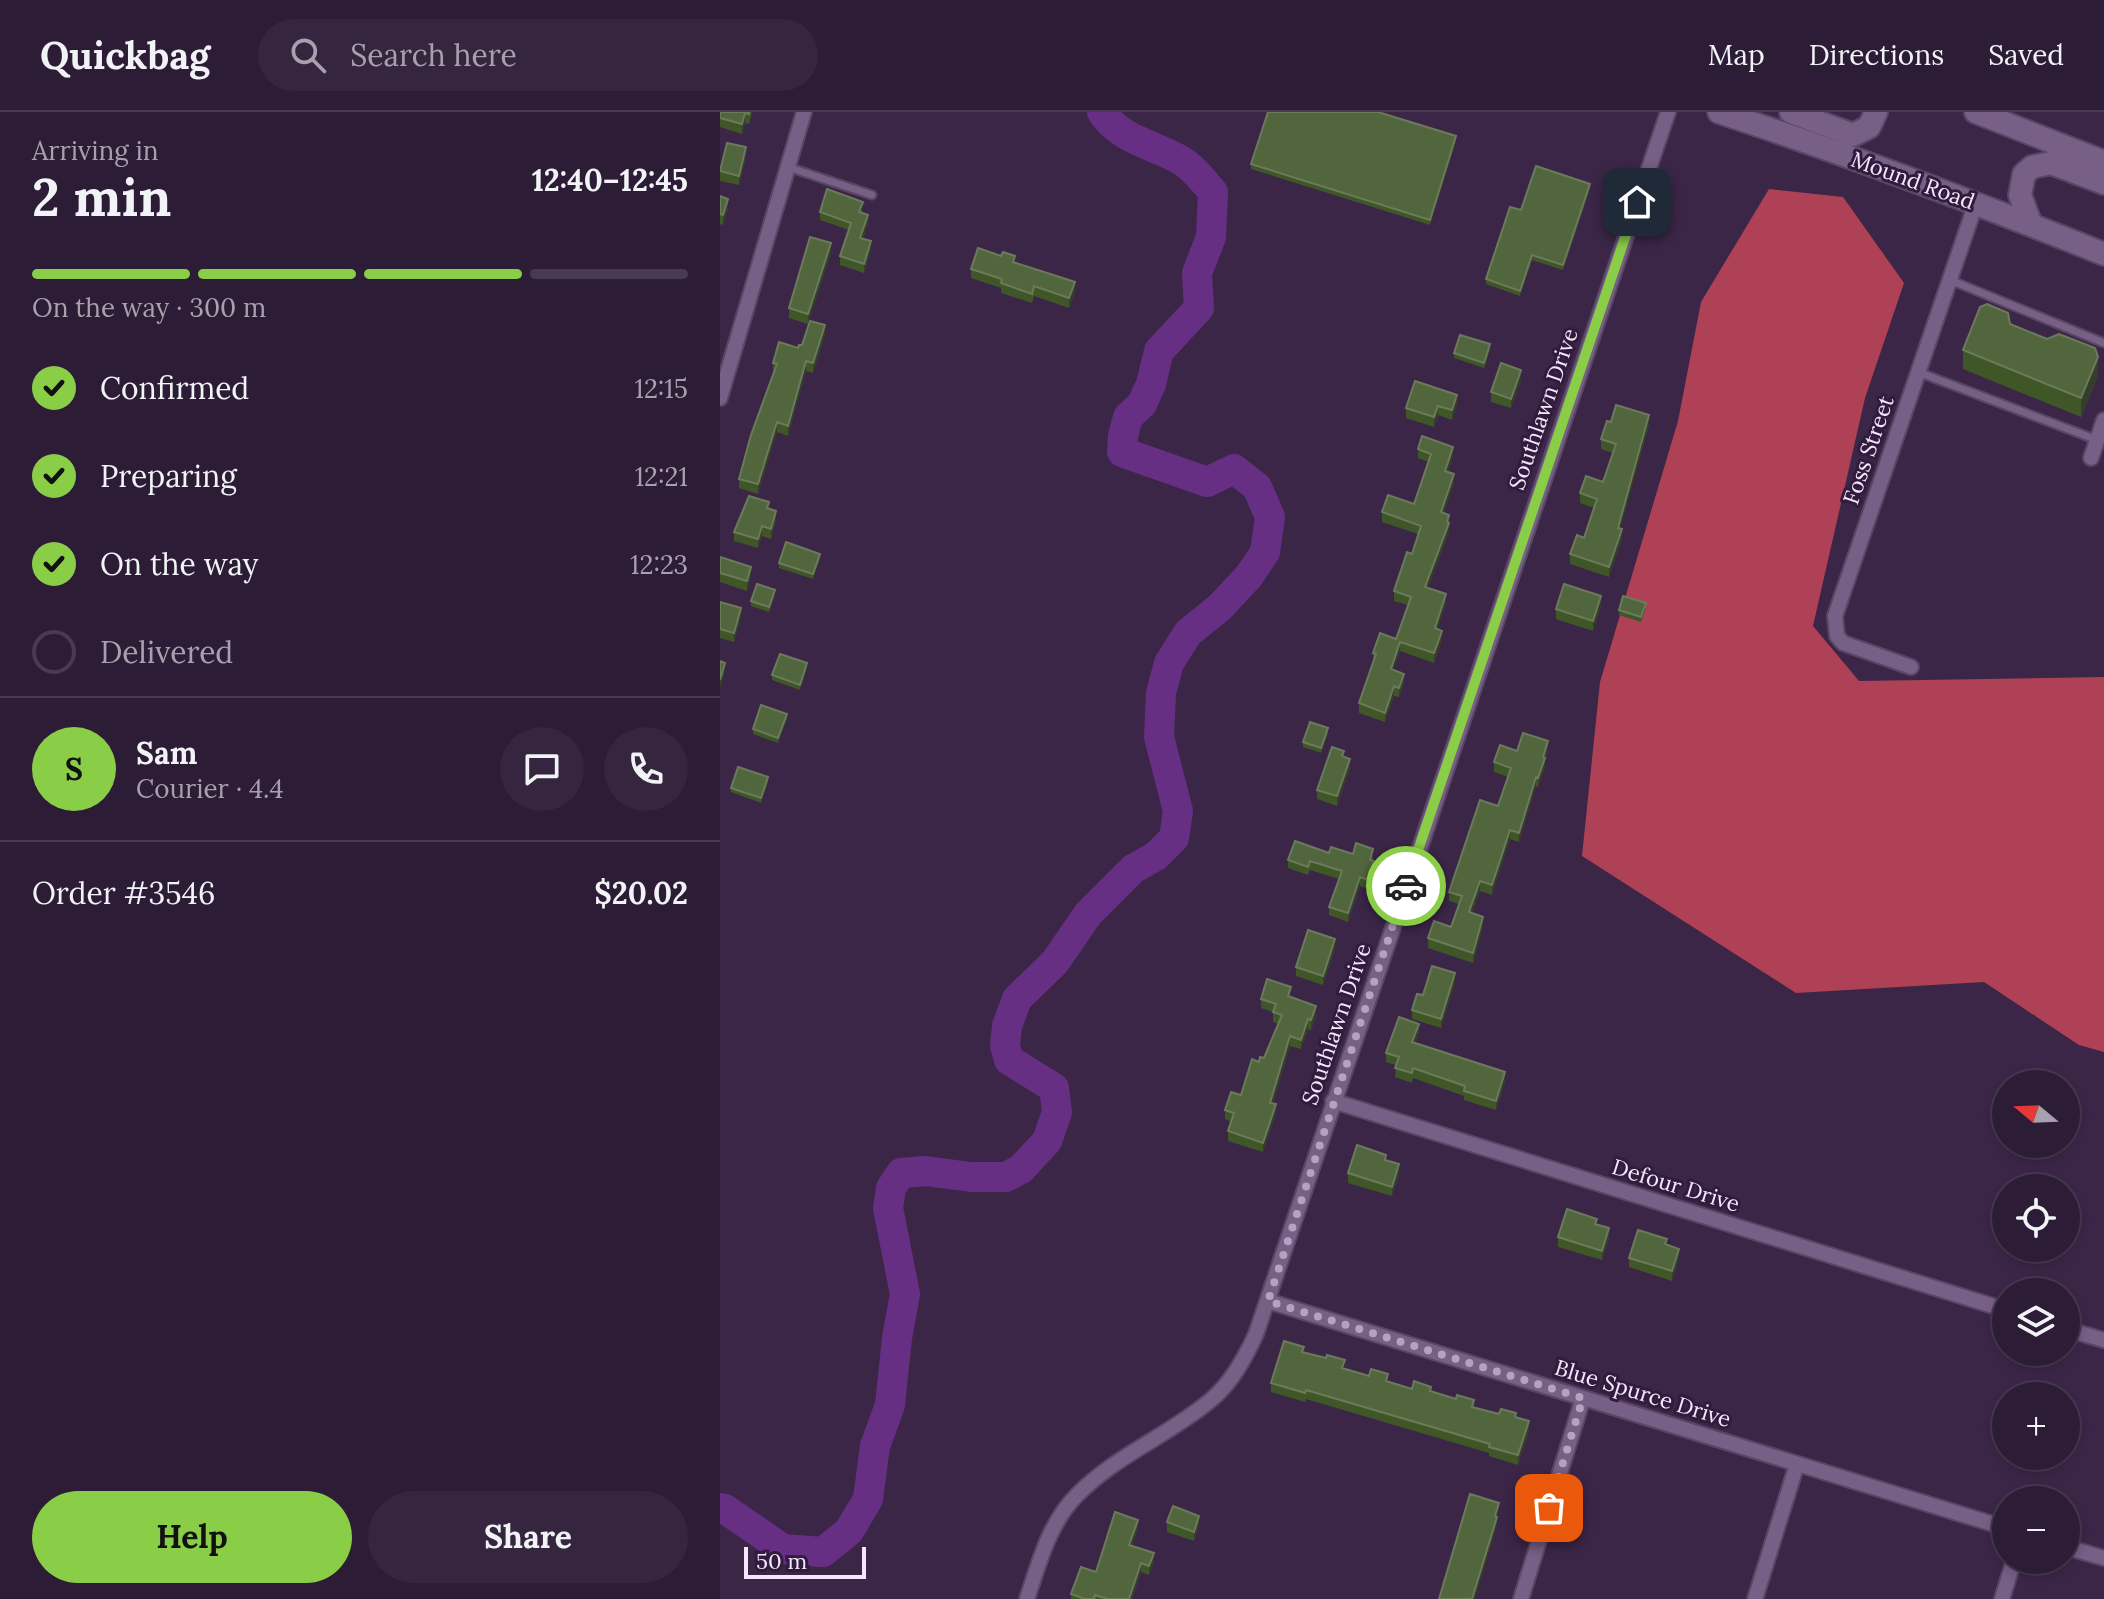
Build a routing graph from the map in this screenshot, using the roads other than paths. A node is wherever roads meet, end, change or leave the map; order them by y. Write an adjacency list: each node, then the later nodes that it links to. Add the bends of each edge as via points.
1 (804, 112): 9 (street)
2 (1668, 112): 25 (street, Southlawn Drive)
3 (1719, 112): 12 (main road, Mound Road)
4 (1791, 112): 5 (main road, via 1853,135 1869,127)
5 (1876, 112)
6 (1976, 112): 7 (main road)
7 (2019, 120): 8 (main road)
8 (2104, 162)
9 (788, 167): 11 (lane); 20 (street)
10 (2104, 183): 13 (main road, via 2051,163 2032,167 2020,184)
11 (872, 195)
12 (1976, 203): 13 (main road, Mound Road); 17 (street, Foss Street)
13 (2031, 225): 15 (main road, Mound Road)
14 (2104, 237): 15 (main road)
15 (2065, 238): 16 (main road, Mound Road)
16 (2104, 254)
17 (1950, 280): 18 (lane); 19 (street, Foss Street)
18 (2104, 343)
19 (1918, 372): 22 (lane); 24 (street, Foss Street, via 1834,626 1843,643)
20 (720, 398)
21 (2104, 420): 22 (street)
22 (2097, 440): 23 (street)
23 (2091, 458)
24 (1911, 667)
25 (1333, 1101): 26 (street, Southlawn Drive); 27 (street, Defour Drive)
26 (1268, 1301): 30 (street, Blue Spurce Drive); 36 (street, Southlawn Drive, via 1246,1357 1213,1399 1115,1463 1076,1496 1046,1543)
27 (1992, 1306)
28 (2080, 1333): 29 (street)
29 (2104, 1340)
30 (1583, 1398): 31 (street, Blue Spurce Drive); 37 (street)
31 (1797, 1464): 32 (street, Blue Spurce Drive); 38 (street)
32 (1992, 1524)
33 (2080, 1551): 34 (street)
34 (2104, 1558)
35 (2010, 1574): 39 (street)
36 (1027, 1599)
37 (1521, 1599)
38 (1755, 1599)
39 (2002, 1599)

